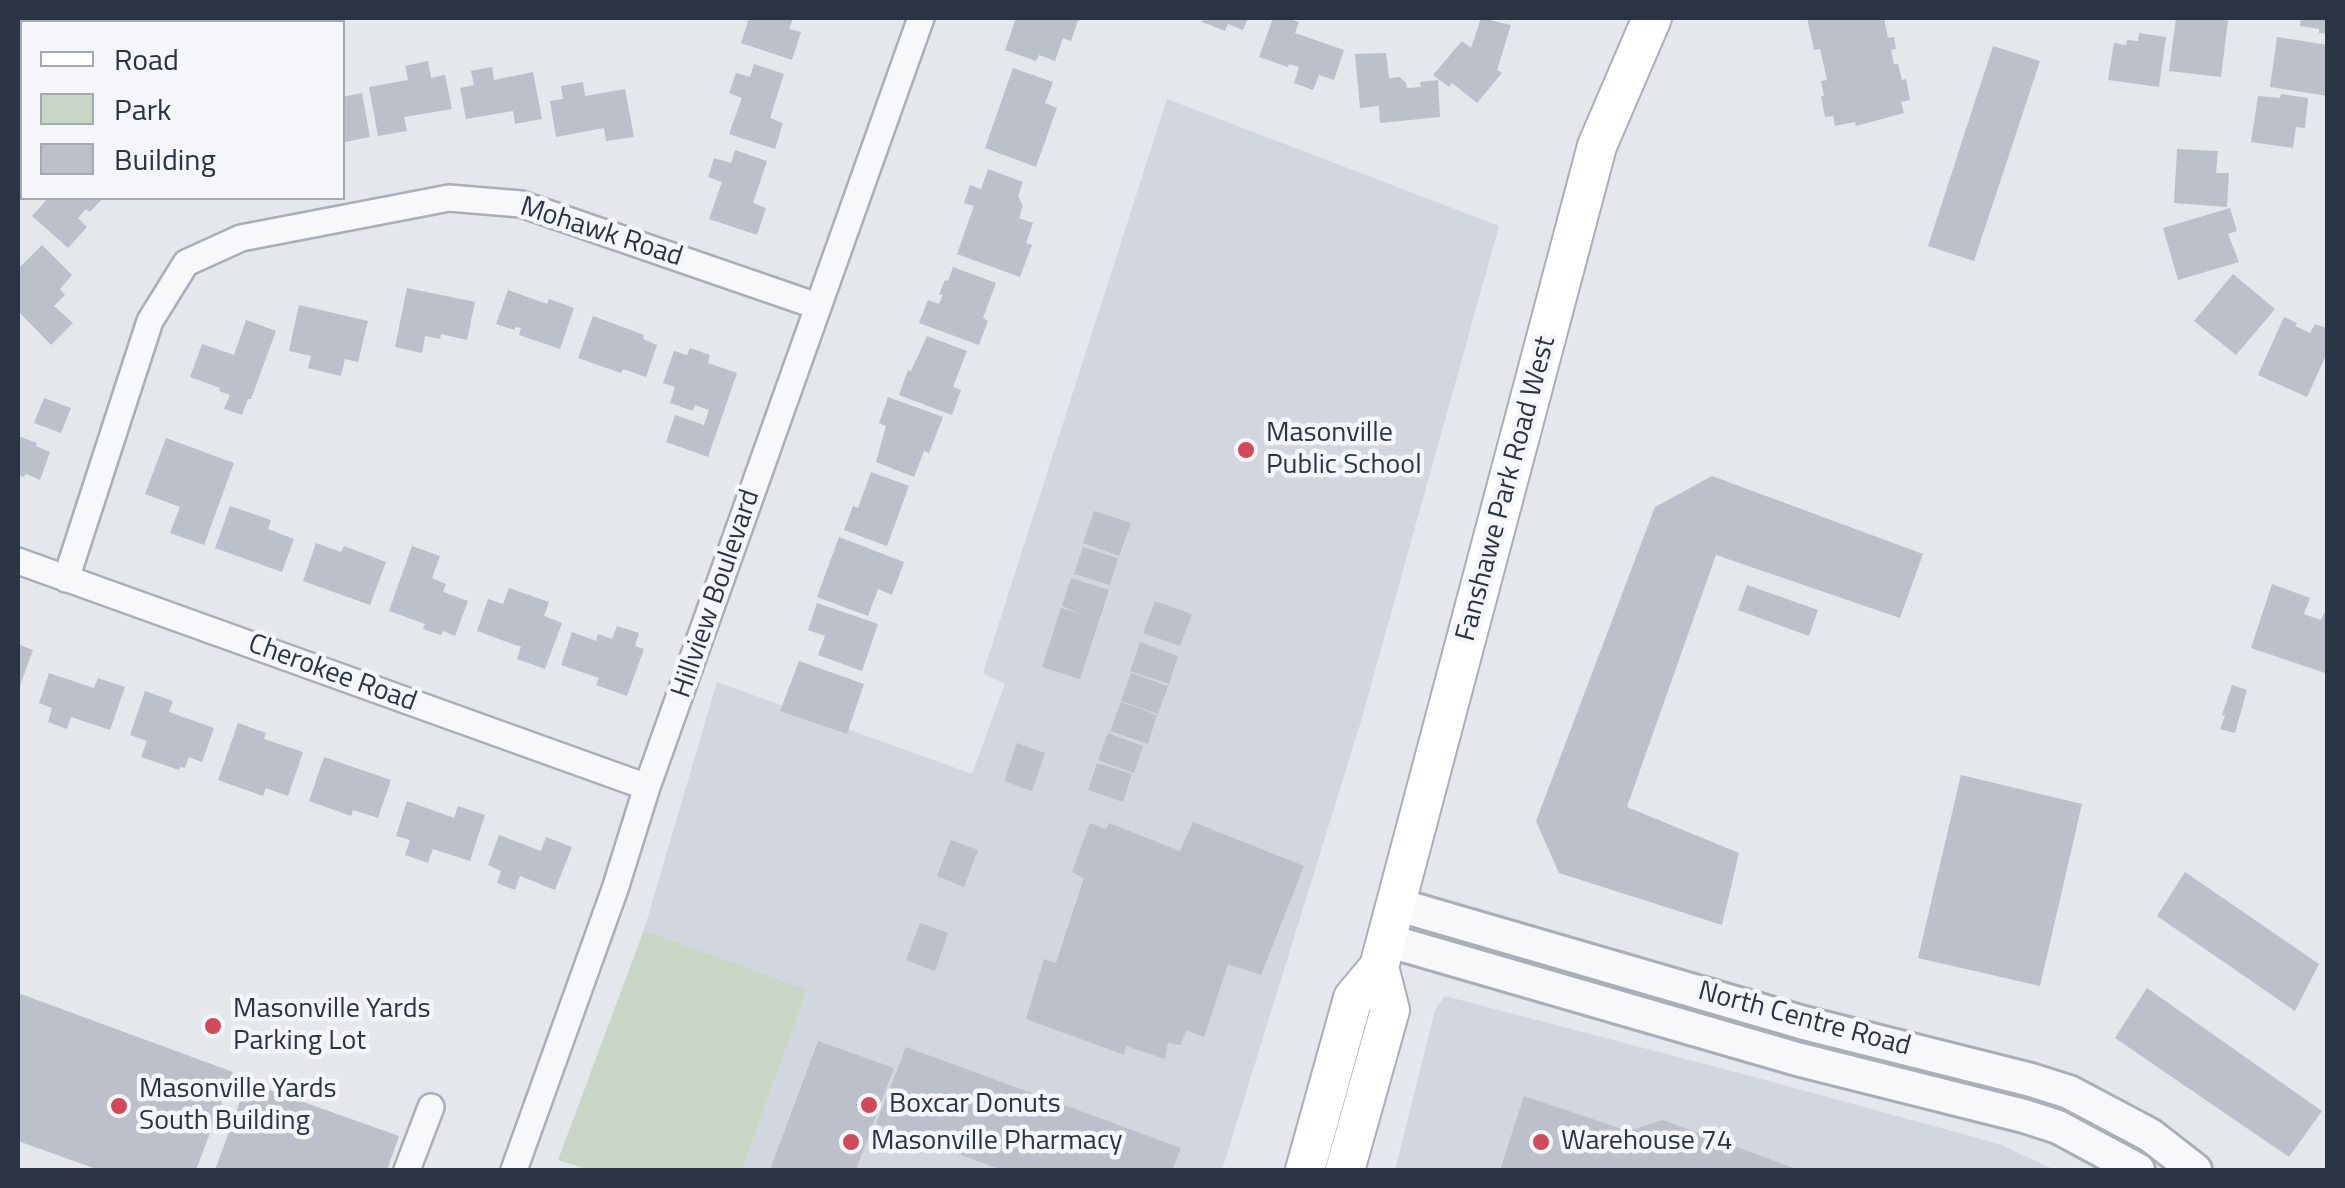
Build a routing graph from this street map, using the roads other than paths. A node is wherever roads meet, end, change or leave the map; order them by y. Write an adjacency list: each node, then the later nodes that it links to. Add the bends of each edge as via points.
1 (921, 18): 3 (street, Hillview Boulevard)
2 (1652, 18): 7 (main road, Fanshawe Park Road West, via 1598,146)
3 (817, 306): 5 (street, Mohawk Road, via 522,204 449,198 242,238 186,263 150,322); 6 (street, Hillview Boulevard)
4 (18, 560): 5 (street, Cherokee Road)
5 (66, 579): 6 (street, Cherokee Road)
6 (647, 787): 11 (street, Hillview Boulevard)
7 (1396, 904): 8 (main road, Fanshawe Park Road West); 15 (street, North Centre Road, via 1804,1023 2070,1092 2150,1135)
8 (1382, 954): 12 (main road, Fanshawe Park Road West, via 1353,998); 13 (main road, Fanshawe Park Road West, via 1390,1010); 14 (street, North Centre Road, via 2024,1116)
9 (431, 1107): 10 (street)
10 (408, 1170)
11 (514, 1170)
12 (1305, 1170)
13 (1345, 1170)
14 (2138, 1170)
15 (2196, 1170)

